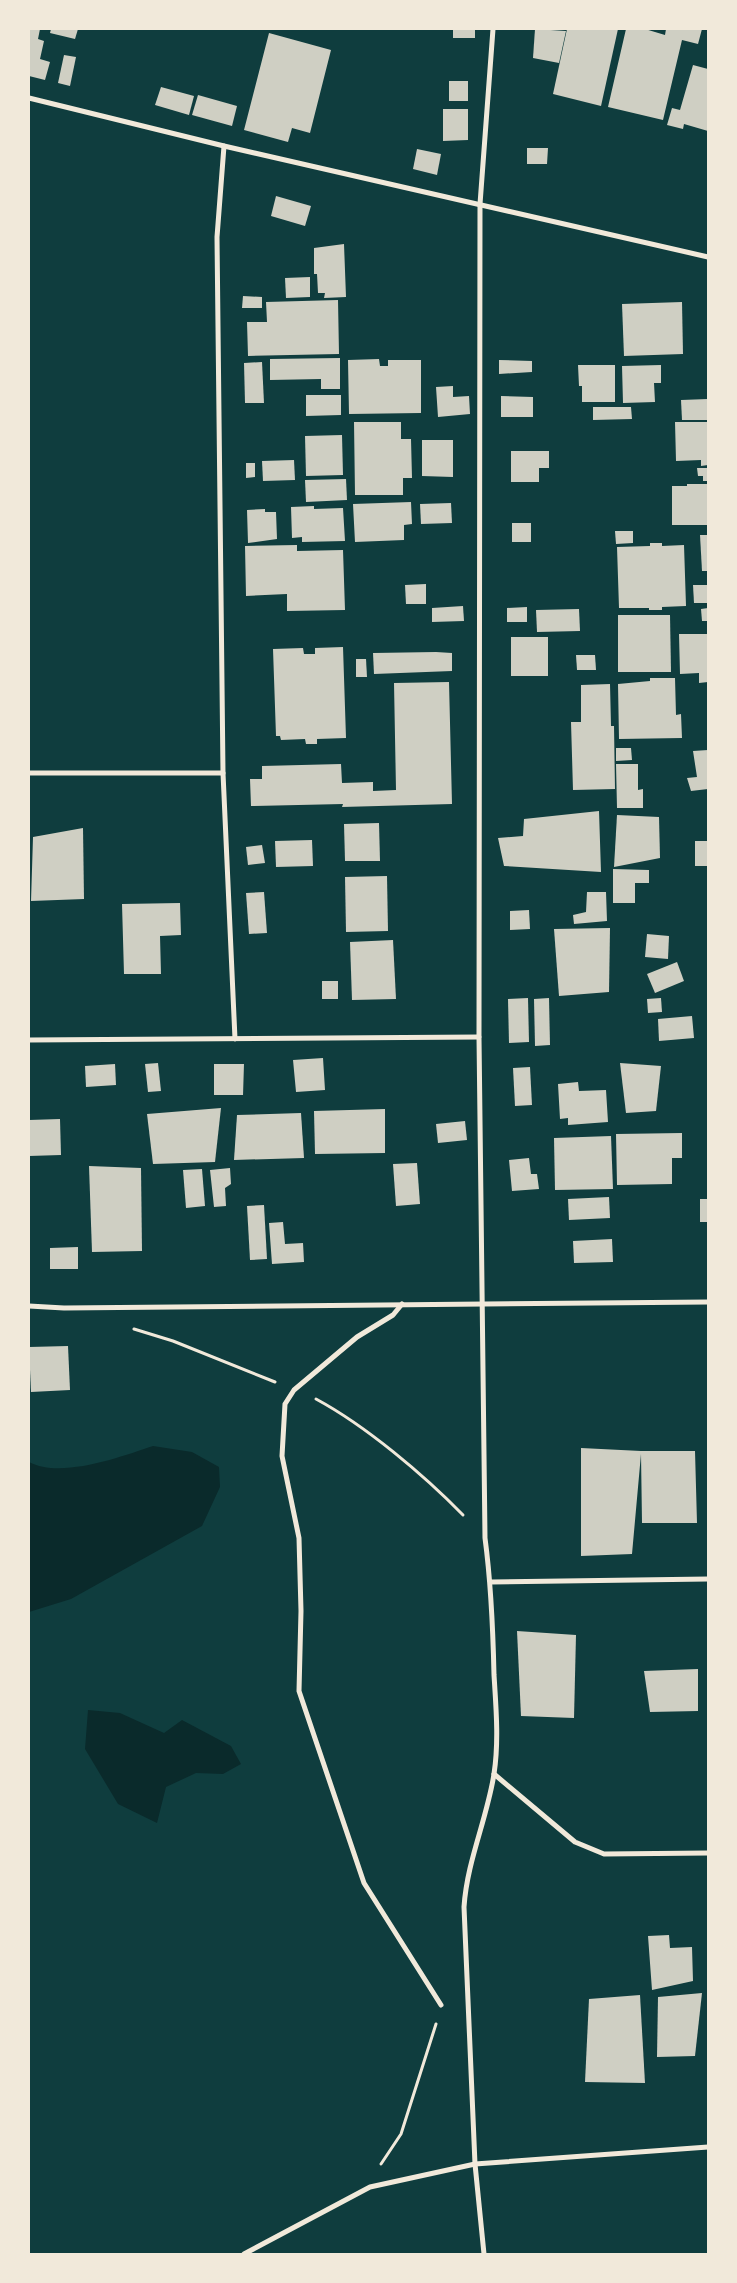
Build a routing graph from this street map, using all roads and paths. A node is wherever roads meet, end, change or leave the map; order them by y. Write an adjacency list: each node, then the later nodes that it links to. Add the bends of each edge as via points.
1 (493, 29): 4 (street)
2 (29, 98): 3 (street)
3 (224, 146): 4 (street); 6 (street, via 217,237)
4 (480, 204): 5 (street); 8 (street)
5 (708, 257)
6 (223, 772): 7 (street); 9 (street)
7 (29, 773)
8 (479, 1037): 9 (street); 13 (street)
9 (235, 1039): 10 (street)
10 (29, 1040)
11 (708, 1302): 13 (street)
12 (402, 1304): 13 (street); 14 (street); 19 (street, via 393,1316 357,1337 294,1390 285,1404 282,1456 299,1538 302,1610 299,1691 364,1883)
13 (482, 1304): 16 (street, via 485,1538)
14 (29, 1306)
15 (708, 1579): 16 (street)
16 (491, 1582): 17 (street, via 497,1736)
17 (494, 1774): 18 (street, via 586,1848 604,1854); 21 (street, via 465,1885)
18 (708, 1853)
19 (441, 2005): 22 (path, via 401,2134 381,2163)
20 (708, 2147): 21 (street)
21 (475, 2164): 22 (street); 24 (street)
22 (370, 2188): 23 (street)
23 (244, 2254)
24 (484, 2254)

